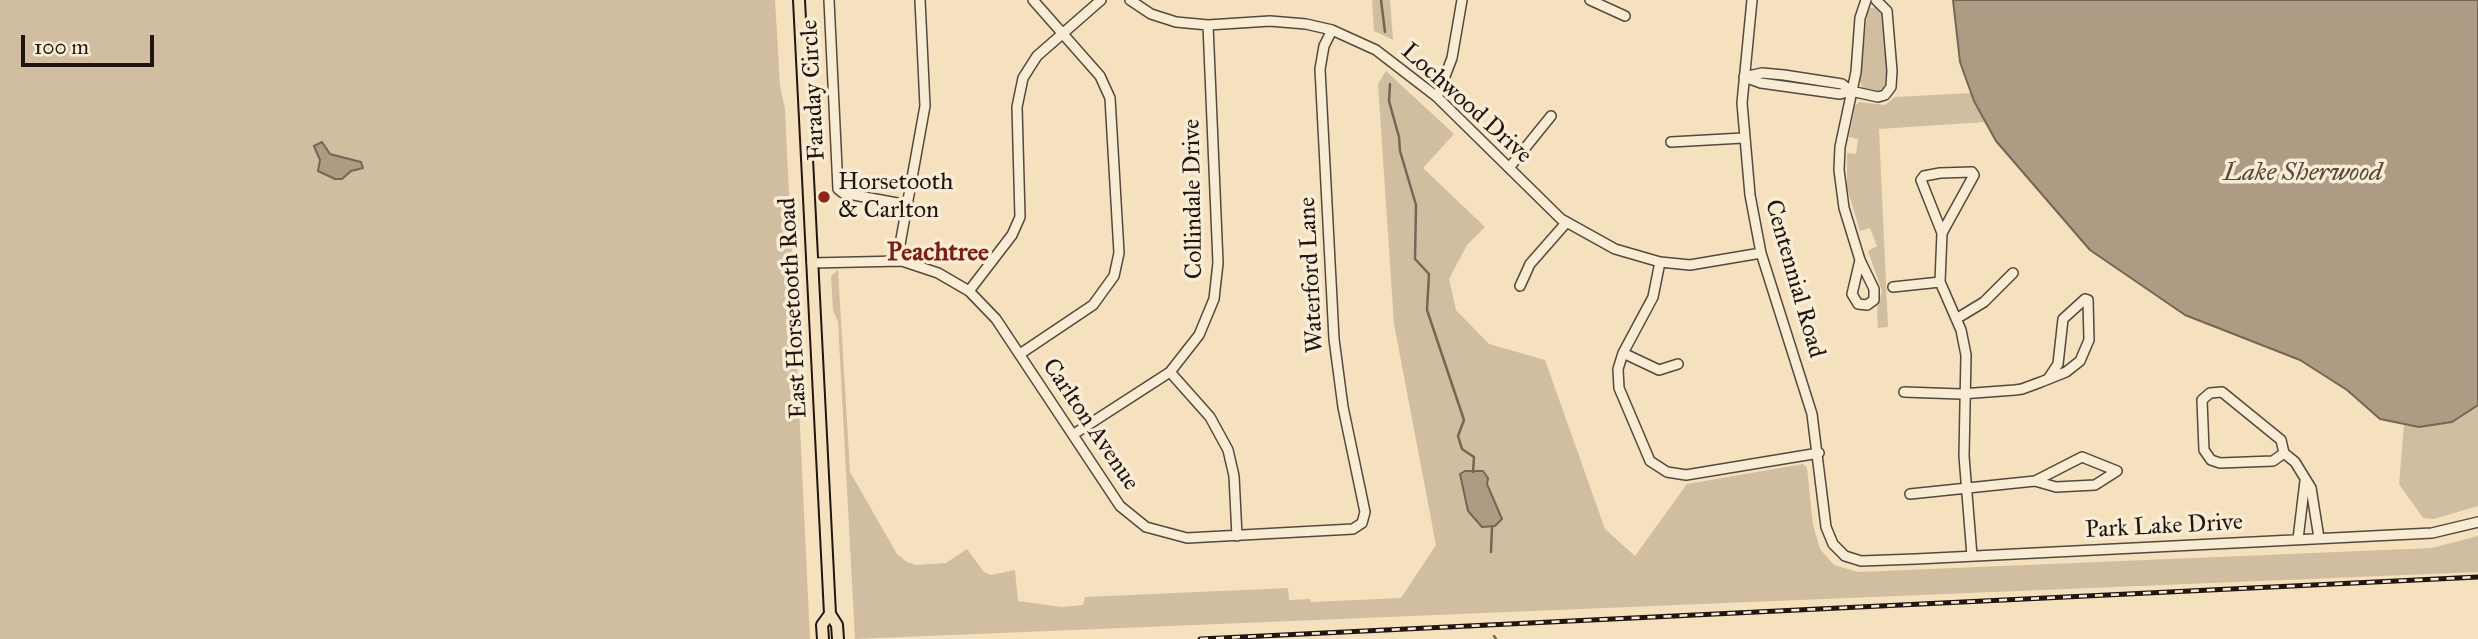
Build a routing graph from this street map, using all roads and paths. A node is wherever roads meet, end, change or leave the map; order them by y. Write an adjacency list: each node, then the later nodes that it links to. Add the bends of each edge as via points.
1 (799, 0): 30 (main road, East Horsetooth Road)
2 (830, 0): 23 (street, Faraday Circle, via 838,189)
3 (920, 0): 23 (street, via 925,106)
4 (1033, 0): 15 (street)
5 (1101, 0): 15 (street)
6 (1130, 0): 13 (street, Lochwood Drive, via 1164,19)
7 (1462, 0): 18 (street, via 1452,58)
8 (1590, 0): 12 (street)
9 (1752, 0): 16 (street, Centennial Road)
10 (1866, 0): 17 (street)
11 (1876, 0): 17 (street, via 1887,11 1891,87 1881,97)
12 (1625, 16)
13 (1208, 24): 14 (street, Lochwood Drive, via 1270,21); 40 (street, Collindale Drive, via 1217,281 1199,335)
14 (1332, 30): 18 (street, Lochwood Drive, via 1376,50); 51 (street, Waterford Lane, via 1320,69 1334,339)
15 (1063, 34): 35 (street, via 1037,56 1020,88 1022,204 1017,225); 38 (street, via 1100,76 1110,98 1118,264 1093,305)
16 (1744, 77): 17 (street, via 1840,94); 20 (street, Centennial Road)
17 (1851, 91): 27 (street, via 1839,170 1841,194)
18 (1437, 97): 22 (street, Lochwood Drive)
19 (1551, 116): 22 (street)
20 (1743, 138): 21 (street); 26 (street, Centennial Road)
21 (1671, 142)
22 (1509, 168): 24 (street, Lochwood Drive)
23 (908, 205): 28 (street)
24 (1566, 223): 29 (street, Lochwood Drive, via 1615,249); 33 (street, via 1530,264)
25 (1942, 233): 25 (street, via 1921,180 1940,173 1972,172); 32 (street)
26 (1761, 253): 29 (street, Lochwood Drive, via 1708,264); 45 (street, Centennial Road, via 1804,382)
27 (1860, 260)
28 (897, 261): 30 (street, Carlton Avenue); 35 (street, Carlton Avenue, via 938,273)
29 (1660, 262): 37 (street, via 1653,298)
30 (812, 263): 58 (main road, East Horsetooth Road)
31 (2013, 273): 36 (street, via 1984,302)
32 (1940, 282): 34 (street); 36 (street)
33 (1520, 286)
34 (1893, 287)
35 (968, 291): 38 (street, Carlton Avenue, via 996,319)
36 (1956, 319): 43 (street, via 1966,355)
37 (1623, 353): 39 (street, via 1658,370); 45 (street, via 1619,388 1643,449 1661,470 1686,475)
38 (1020, 354): 44 (street, Carlton Avenue)
39 (1678, 364)
40 (1170, 372): 44 (street, Collindale Drive); 53 (street, via 1210,417 1228,450)
41 (2048, 379): 41 (street, via 2058,364 2063,319 2088,300 2089,340 2080,361); 43 (street, via 2015,390)
42 (1904, 392): 43 (street)
43 (1964, 392): 49 (street)
44 (1074, 434): 53 (street, Carlton Avenue, via 1120,506 1146,527 1187,538)
45 (1819, 453): 57 (street, Centennial Road, via 1829,536 1838,551)
46 (2284, 453): 46 (street, via 2281,440 2226,395 2215,391 2202,400 2204,450 2211,460 2273,461); 48 (street)
47 (2035, 481): 47 (street, via 2082,457 2117,470 2095,485 2056,487); 49 (street)
48 (2305, 481): 54 (street, via 2311,488); 55 (street)
49 (1967, 488): 50 (street); 56 (street)
50 (1910, 494)
51 (1364, 518): 53 (street, Carlton Avenue, via 1353,529)
52 (2478, 522): 54 (street, Park Lake Drive, via 2432,533)
53 (1237, 536)
54 (2319, 538): 55 (street, Park Lake Drive)
55 (2298, 539): 56 (street, Park Lake Drive)
56 (1972, 556): 57 (street, Park Lake Drive)
57 (1850, 558)
58 (830, 614): 59 (main road, East Horsetooth Road, via 822,625); 60 (main road, East Horsetooth Road)
59 (823, 639)
60 (838, 639)

